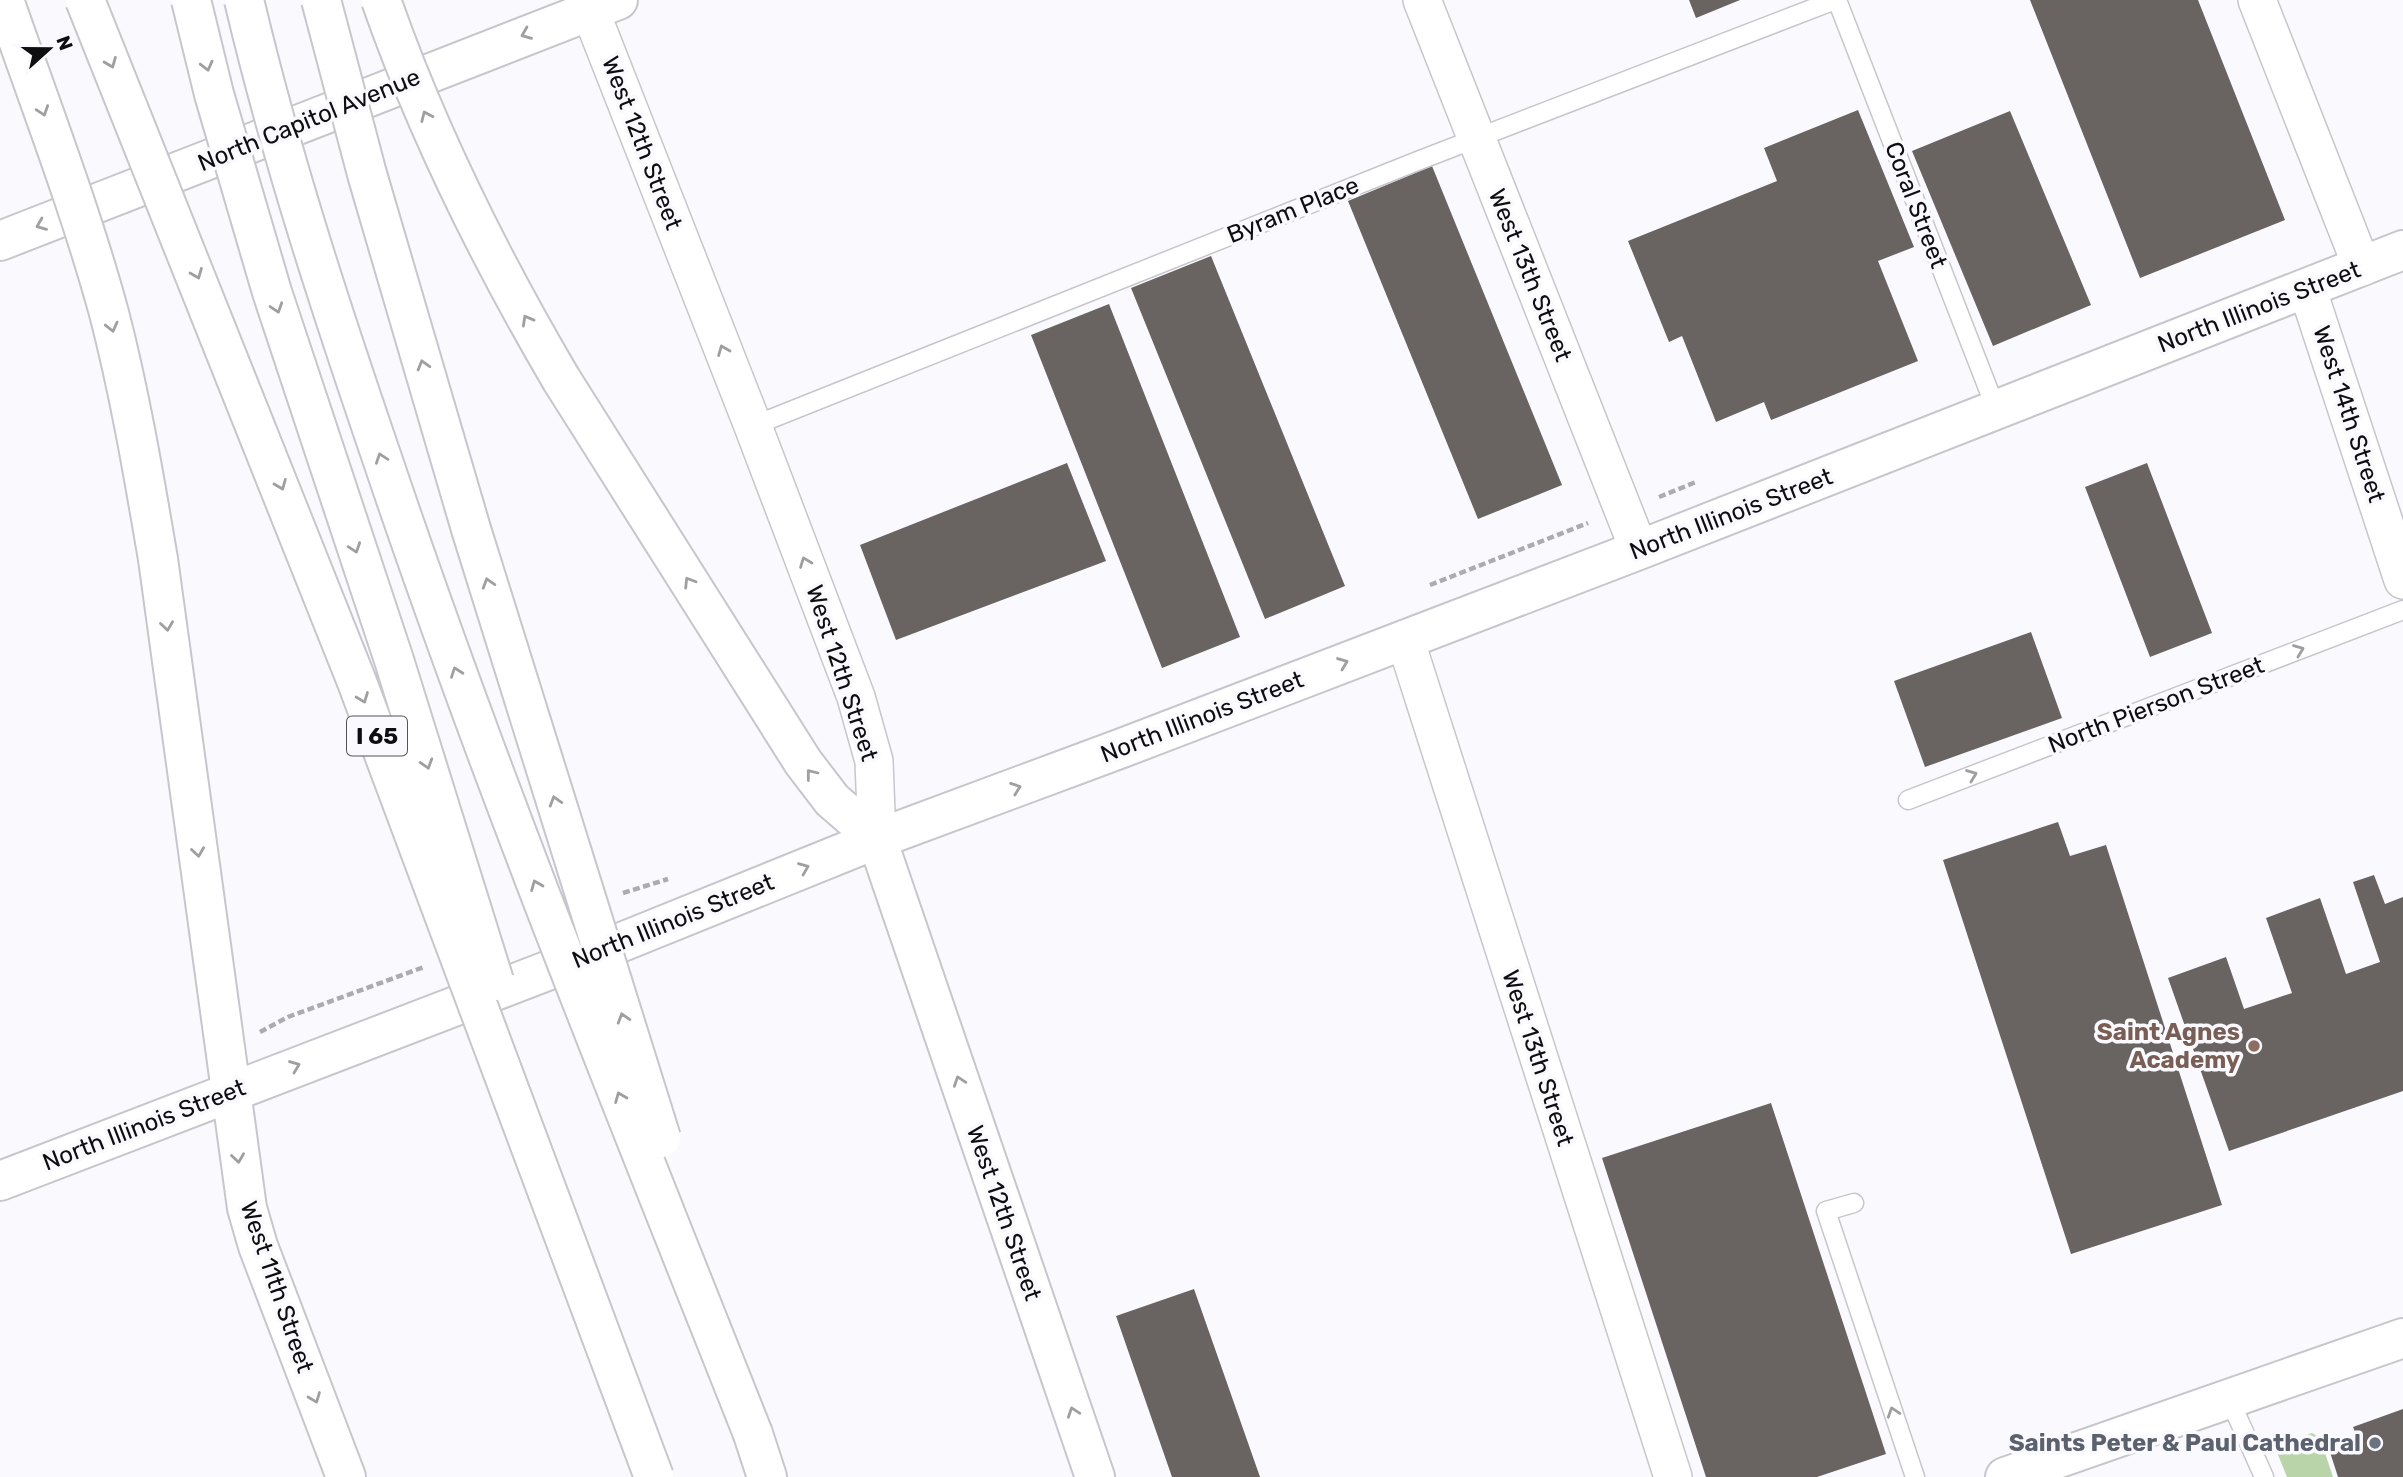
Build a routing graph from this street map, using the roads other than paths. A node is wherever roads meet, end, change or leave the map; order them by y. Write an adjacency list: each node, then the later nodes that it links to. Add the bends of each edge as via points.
1 (4, 0): 24 (main road, West 11th Street, one-way to 24, bridge, via 88,242 128,393 158,559)
2 (85, 0): 28 (main road, I 65, one-way to 28, bridge, via 347,657)
3 (191, 0): 28 (main road, one-way to 28, bridge, via 272,292 394,660)
4 (244, 0): 30 (main road, one-way to 4, bridge, via 500,795 414,554 296,197)
5 (321, 0): 30 (main road, one-way to 5, bridge, via 471,529)
6 (381, 0): 23 (main road, one-way to 6, bridge, via 832,800 803,762 561,379 477,225 424,111)
7 (1422, 0): 11 (street, West 13th Street)
8 (1836, 0): 11 (lane, Byram Place); 16 (lane, Coral Street)
9 (2257, 0): 14 (street)
10 (598, 3): 12 (main road, North Capitol Avenue, one-way to 12); 17 (street, West 12th Street, one-way to 10)
11 (1476, 138): 17 (lane, Byram Place); 18 (street, West 13th Street)
12 (0, 242)
13 (2403, 250): 14 (main road, North Illinois Street)
14 (2361, 267): 15 (main road, North Illinois Street)
15 (2307, 288): 16 (main road, North Illinois Street); 19 (street, West 14th Street)
16 (1996, 409): 18 (main road, North Illinois Street)
17 (753, 426): 23 (street, West 12th Street, one-way to 17, via 874,761 864,726)
18 (1639, 550): 21 (main road, North Illinois Street)
19 (2403, 580)
20 (2403, 610): 22 (lane, North Pierson Street, one-way to 20)
21 (1405, 639): 23 (main road, North Illinois Street, one-way to 21); 35 (street, West 13th Street)
22 (1908, 800)
23 (877, 839): 24 (main road, North Illinois Street, one-way to 23); 34 (main road, West 12th Street, one-way to 23)
24 (231, 1091): 25 (main road, North Illinois Street); 31 (main road, West 11th Street, one-way to 31, via 247,1208 258,1246)
25 (0, 1181)
26 (1854, 1203): 36 (lane, one-way to 26, via 1826,1211)
27 (2403, 1338): 29 (main road)
28 (624, 1395): 32 (main road, I 65, bridge)
29 (2229, 1398): 37 (main road); 38 (lane)
30 (753, 1434): 33 (main road)
31 (346, 1477)
32 (654, 1477)
33 (767, 1477)
34 (1095, 1477)
35 (1673, 1477)
36 (1914, 1477)
37 (2005, 1477)
38 (2264, 1477)

